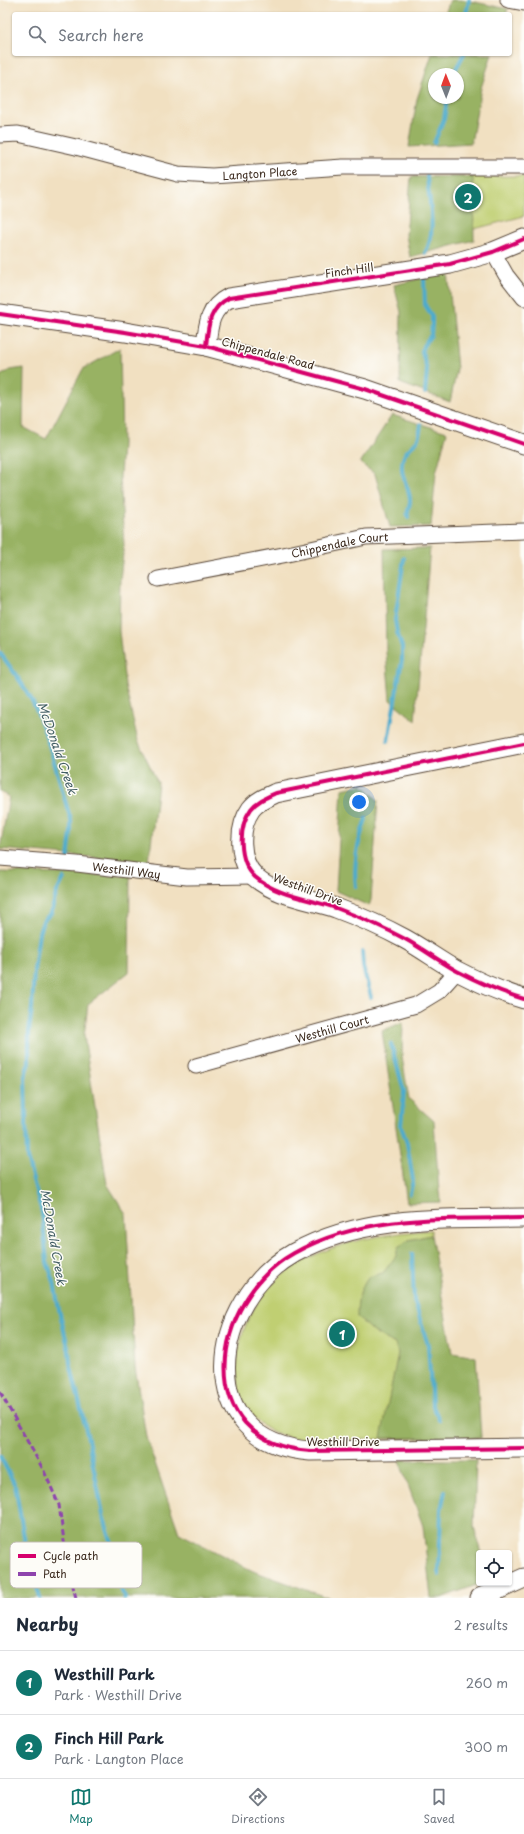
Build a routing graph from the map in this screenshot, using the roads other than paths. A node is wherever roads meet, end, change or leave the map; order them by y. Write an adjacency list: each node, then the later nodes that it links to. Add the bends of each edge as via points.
1 (508, 0): 2 (street)
2 (524, 3)
3 (0, 135): 4 (street, Langton Place, via 18,134 178,174 191,175 212,176 343,167)
4 (524, 167)
5 (524, 239): 6 (street, Finch Hill)
6 (494, 252): 7 (street, via 506,275); 9 (street, Finch Hill, via 450,264 229,298 218,305 212,313)
7 (524, 298)
8 (0, 314): 9 (street, Chippendale Road)
9 (206, 346): 10 (street, Chippendale Road, via 365,389)
10 (524, 444)
11 (524, 530): 12 (street, Chippendale Court, via 366,537)
12 (158, 579)
13 (524, 743): 15 (street, Westhill Drive, via 289,790 262,799 251,810 246,820 241,845 242,856)
14 (0, 858): 15 (street, Westhill Way, via 187,877)
15 (254, 876): 16 (street, Westhill Drive, via 273,888 370,922 406,939)
16 (457, 971): 17 (street, Westhill Drive); 18 (street, Westhill Court, via 439,991 416,1005)
17 (524, 999)
18 (196, 1066)
19 (524, 1218): 20 (street, Westhill Drive, via 400,1221 358,1228 305,1247 270,1270 252,1291 235,1321 225,1363 228,1390 240,1416 252,1430 279,1446 310,1451)
20 (524, 1448)
21 (524, 1578): 22 (street)
22 (480, 1598)

